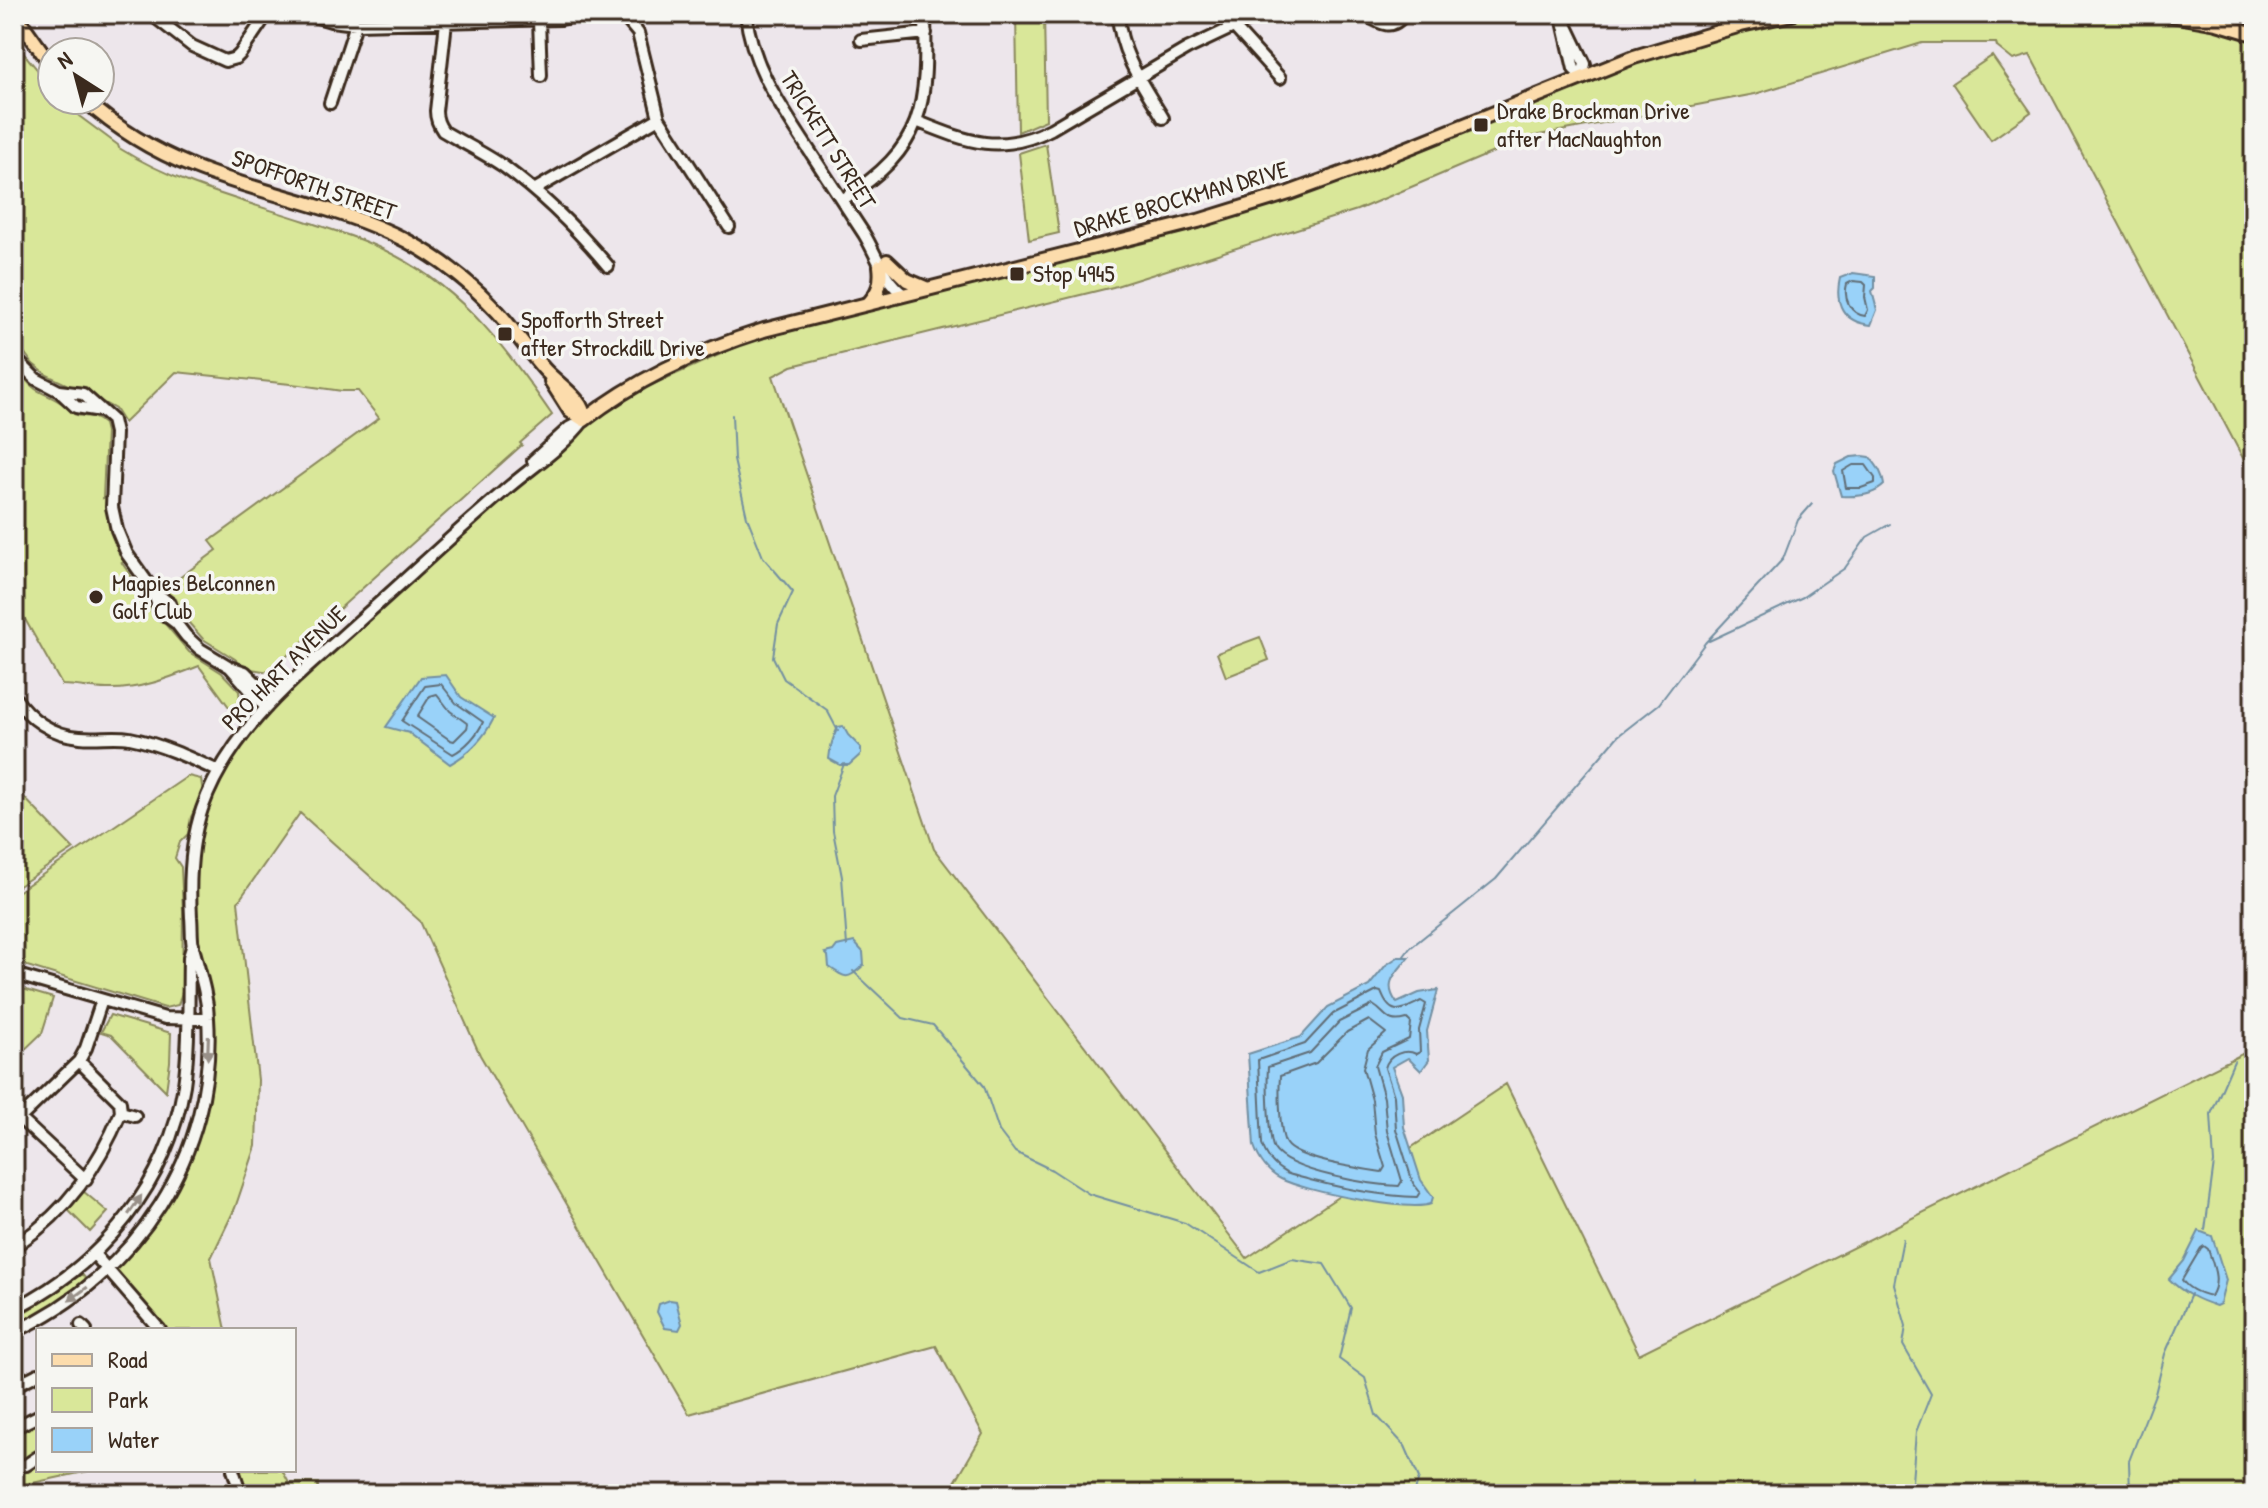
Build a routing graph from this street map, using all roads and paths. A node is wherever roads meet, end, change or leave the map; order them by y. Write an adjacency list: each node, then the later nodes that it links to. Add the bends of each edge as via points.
1 (15, 14): 23 (main road)
2 (151, 14): 3 (street, via 192,46 225,61 236,58)
3 (267, 14)
4 (307, 14): 18 (street)
5 (586, 14): 16 (street)
6 (622, 14): 30 (street, via 638,33)
7 (746, 14): 34 (street, TRICKETT STREET, via 766,80)
8 (925, 14): 20 (street)
9 (1118, 14): 26 (street, via 1125,50)
10 (1261, 14): 19 (street)
11 (1364, 14): 12 (street, via 1386,25)
12 (1404, 14)
13 (1792, 14): 25 (main road, DRAKE BROCKMAN DRIVE, via 1677,43)
14 (2166, 14): 21 (main road)
15 (1562, 15): 25 (street, via 1574,69)
16 (539, 20): 17 (street); 24 (street)
17 (446, 22): 18 (street); 33 (street, via 436,119 448,134)
18 (356, 24): 28 (street)
19 (1233, 26): 26 (street); 27 (street)
20 (926, 33): 22 (street); 32 (street, via 925,85)
21 (2254, 34)
22 (861, 40)
23 (36, 47)
24 (541, 76)
25 (1582, 76): 38 (main road, DRAKE BROCKMAN DRIVE, via 1289,193 1143,236)
26 (1139, 77): 31 (street); 32 (street, via 1021,142 976,143)
27 (1280, 78)
28 (330, 103)
29 (105, 116): 42 (main road, SPOFFORTH STREET, via 195,168 355,218 433,256 498,313 573,415)
30 (659, 118): 33 (street); 35 (street)
31 (1163, 118)
32 (916, 121): 34 (street, via 891,163)
33 (534, 190): 37 (street)
34 (842, 200): 36 (street, TRICKETT STREET)
35 (729, 227)
36 (883, 263): 38 (main road); 39 (street, TRICKETT STREET); 40 (main road, via 881,285)
37 (608, 266)
38 (928, 289): 39 (main road, DRAKE BROCKMAN DRIVE)
39 (904, 295): 40 (main road, DRAKE BROCKMAN DRIVE)
40 (868, 304): 42 (main road, DRAKE BROCKMAN DRIVE, via 716,346 622,393)
41 (14, 357): 44 (street, via 36,379 59,391 83,394 108,415 115,428 112,507 127,554 170,604 186,636 245,672)
42 (584, 420): 44 (street, PRO HART AVENUE)
43 (14, 696): 45 (street, via 35,720 56,733 132,739)
44 (269, 704): 45 (street, PRO HART AVENUE)
45 (218, 771): 46 (street, PRO HART AVENUE, via 193,849)
46 (193, 944): 49 (street, PRO HART AVENUE); 50 (street, PRO HART AVENUE)
47 (14, 974): 48 (street)
48 (102, 1000): 49 (street); 51 (street)
49 (188, 1019): 50 (street); 57 (street, PRO HART AVENUE, one-way to 49, via 127,1218 164,1152 184,1084)
50 (208, 1019): 58 (street, PRO HART AVENUE, one-way to 58, via 204,1089 185,1156 153,1217)
51 (79, 1061): 52 (street, via 120,1102); 54 (street)
52 (121, 1112): 53 (street); 55 (street)
53 (135, 1116)
54 (16, 1119): 55 (street)
55 (86, 1180): 56 (street, via 58,1212)
56 (15, 1242)
57 (94, 1254): 58 (street); 59 (street, PRO HART AVENUE)
58 (108, 1269): 60 (street); 61 (street, PRO HART AVENUE, one-way to 61, via 77,1296)
59 (14, 1309)
60 (158, 1328)
61 (14, 1332)
62 (36, 1375): 63 (street)
63 (14, 1386)
64 (36, 1417): 65 (street)
65 (14, 1428)
66 (36, 1458): 67 (street)
67 (14, 1466)
68 (234, 1472): 69 (street)
69 (241, 1494)

